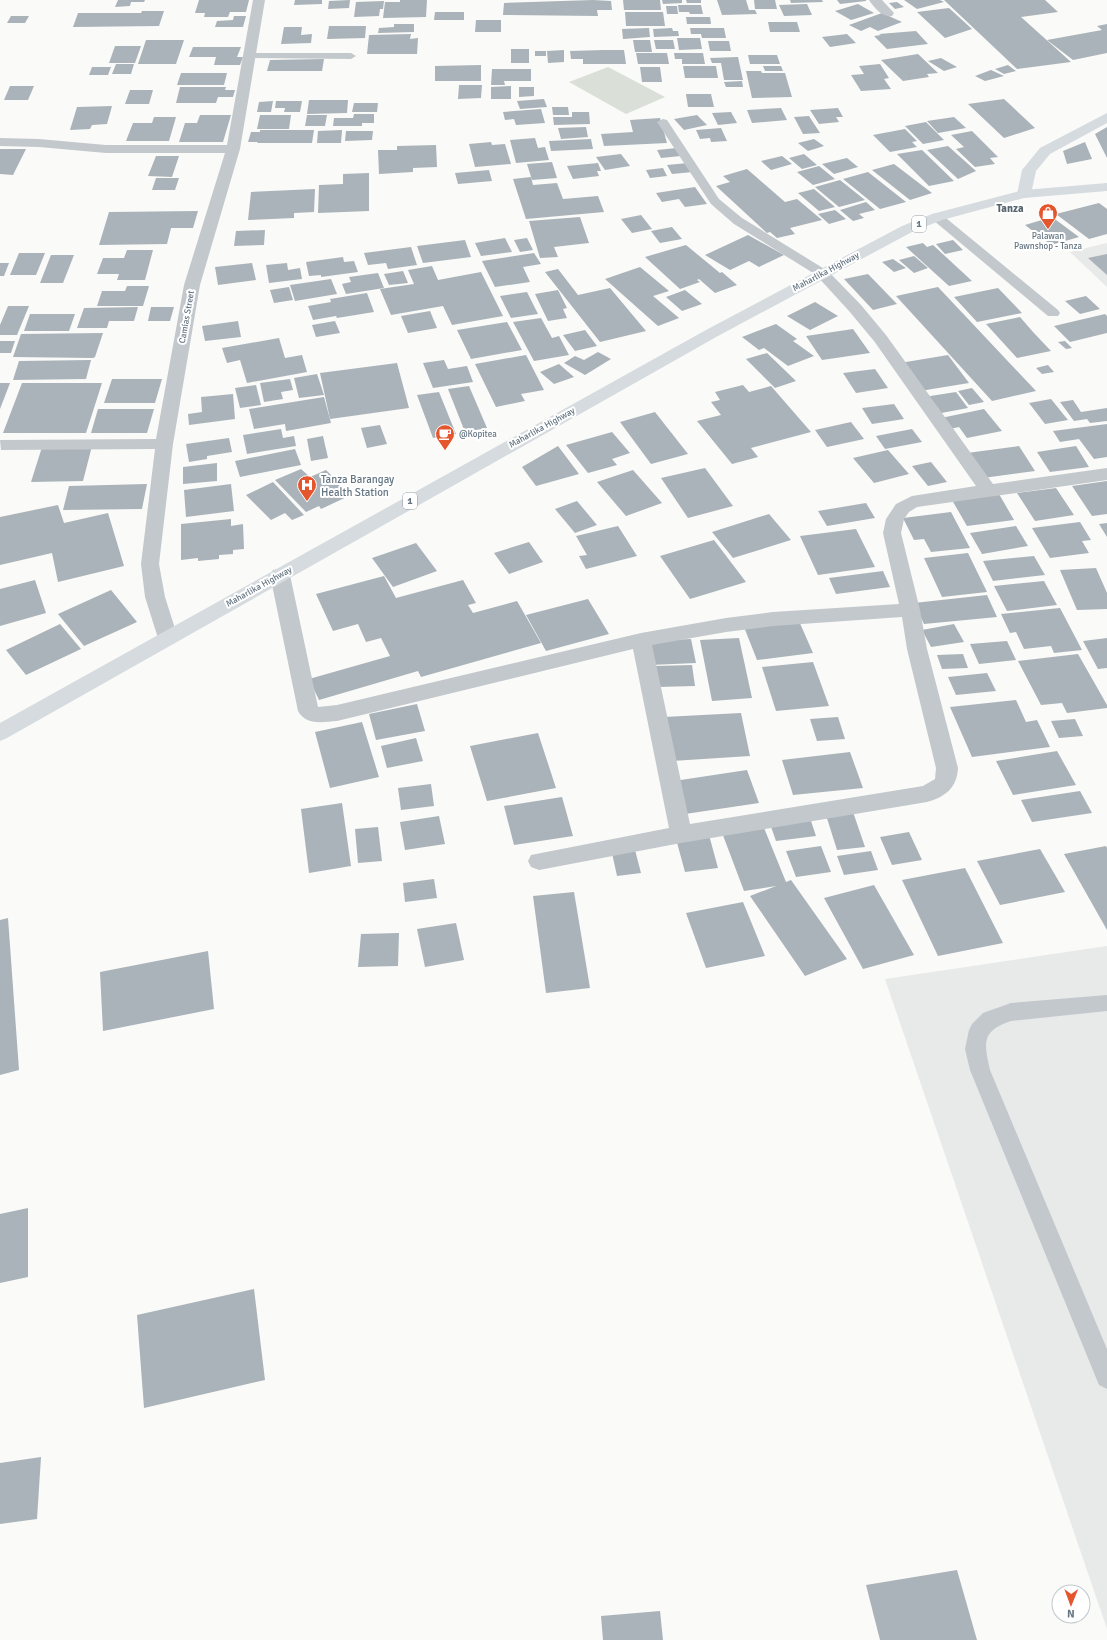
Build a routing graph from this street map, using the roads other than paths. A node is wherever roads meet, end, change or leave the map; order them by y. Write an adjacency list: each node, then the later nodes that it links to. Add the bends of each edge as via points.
1 (259, 0): 4 (street, Camias Street)
2 (875, 0): 3 (street)
3 (888, 13)
4 (250, 56): 5 (lane); 9 (street, Camias Street)
5 (352, 56)
6 (1107, 117): 11 (main road, via 1045,151 1029,170)
7 (663, 122): 13 (lane, via 714,201 738,221)
8 (0, 142): 9 (street, via 106,149)
9 (233, 149): 15 (street, Camias Street, via 192,285)
10 (1107, 187): 11 (main road, Maharlika Highway / 1)
11 (1024, 194): 12 (main road, Maharlika Highway / 1)
12 (937, 217): 13 (main road, Maharlika Highway / 1, via 907,229); 14 (lane)
13 (822, 273): 18 (street, via 880,338); 19 (main road, Maharlika Highway / 1)
14 (1053, 313)
15 (164, 444): 16 (street); 21 (street, Camias Street, via 150,564 155,598)
16 (1, 445)
17 (1107, 474): 18 (street)
18 (988, 490): 20 (street, via 912,502 902,508 895,519 892,532)
19 (280, 575): 21 (main road, Maharlika Highway / 1); 22 (street, via 308,711 314,715 337,713)
20 (910, 610): 22 (street, via 773,619); 24 (street, via 917,649 947,768 947,778 940,788 928,794)
21 (168, 638): 23 (main road, Maharlika Highway / 1)
22 (641, 640): 24 (street)
23 (0, 733)
24 (681, 834): 25 (street)
25 (538, 861)
26 (1107, 1003): 27 (lane, via 1011,1012 990,1019 979,1030 975,1048 980,1070)
27 (1107, 1377)

